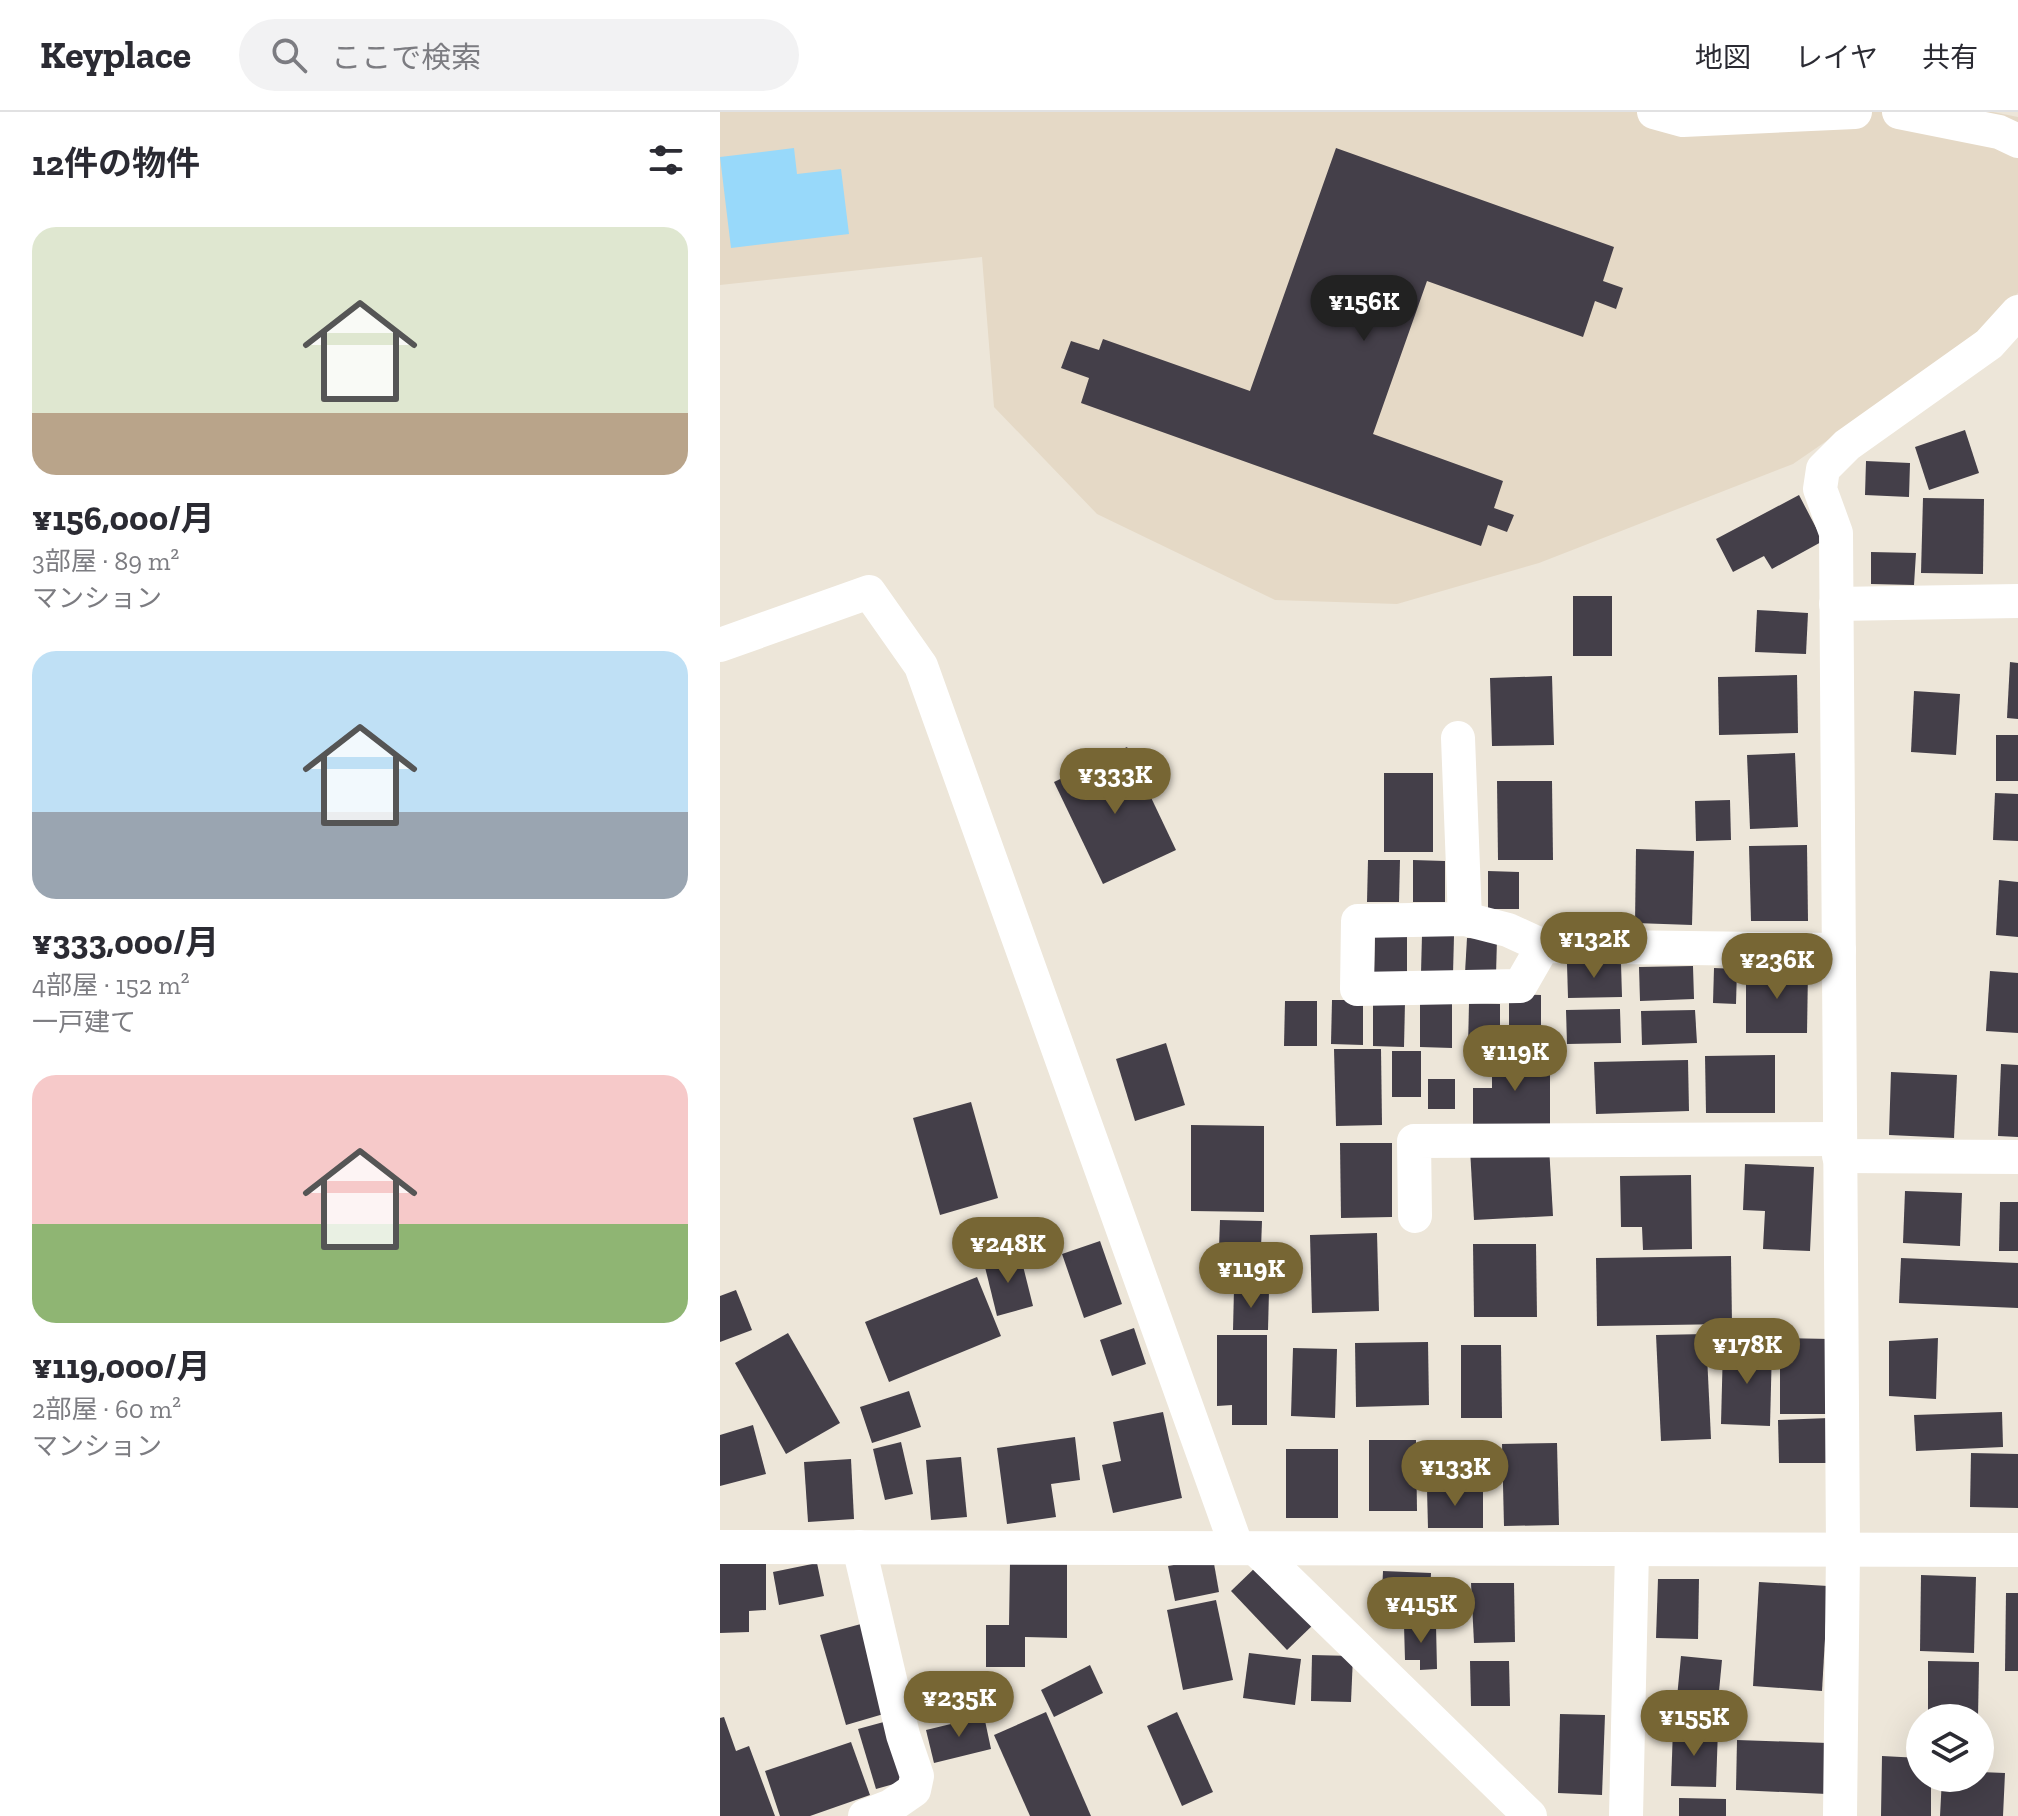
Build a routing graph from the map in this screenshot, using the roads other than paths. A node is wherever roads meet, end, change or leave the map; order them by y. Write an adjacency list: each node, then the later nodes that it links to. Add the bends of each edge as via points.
1 (1654, 112): 2 (street, via 1683,120)
2 (1855, 112)
3 (1899, 112): 4 (street, via 1999,132)
4 (2018, 141)
5 (2018, 312): 7 (street, via 1989,344 1847,445 1823,469 1820,489 1836,533)
6 (2018, 601): 7 (street)
7 (1836, 604): 12 (street)
8 (720, 645): 18 (street, via 869,592 921,666)
9 (1458, 738): 10 (street)
10 (1465, 919): 11 (street); 11 (street, via 1358,921 1357,989 1520,986)
11 (1543, 946): 12 (street)
12 (1839, 950): 13 (street)
13 (1839, 1148): 14 (street); 15 (street, via 1414,1141); 20 (street)
14 (2018, 1157)
15 (1415, 1216)
16 (720, 1547): 17 (street)
17 (859, 1547): 18 (street); 22 (street, via 917,1776 914,1790)
18 (1246, 1549): 19 (street); 23 (street)
19 (1632, 1550): 20 (street); 24 (street)
20 (1843, 1550): 21 (street); 25 (street)
21 (2018, 1550)
22 (865, 1816)
23 (1530, 1816)
24 (1626, 1816)
25 (1840, 1816)

